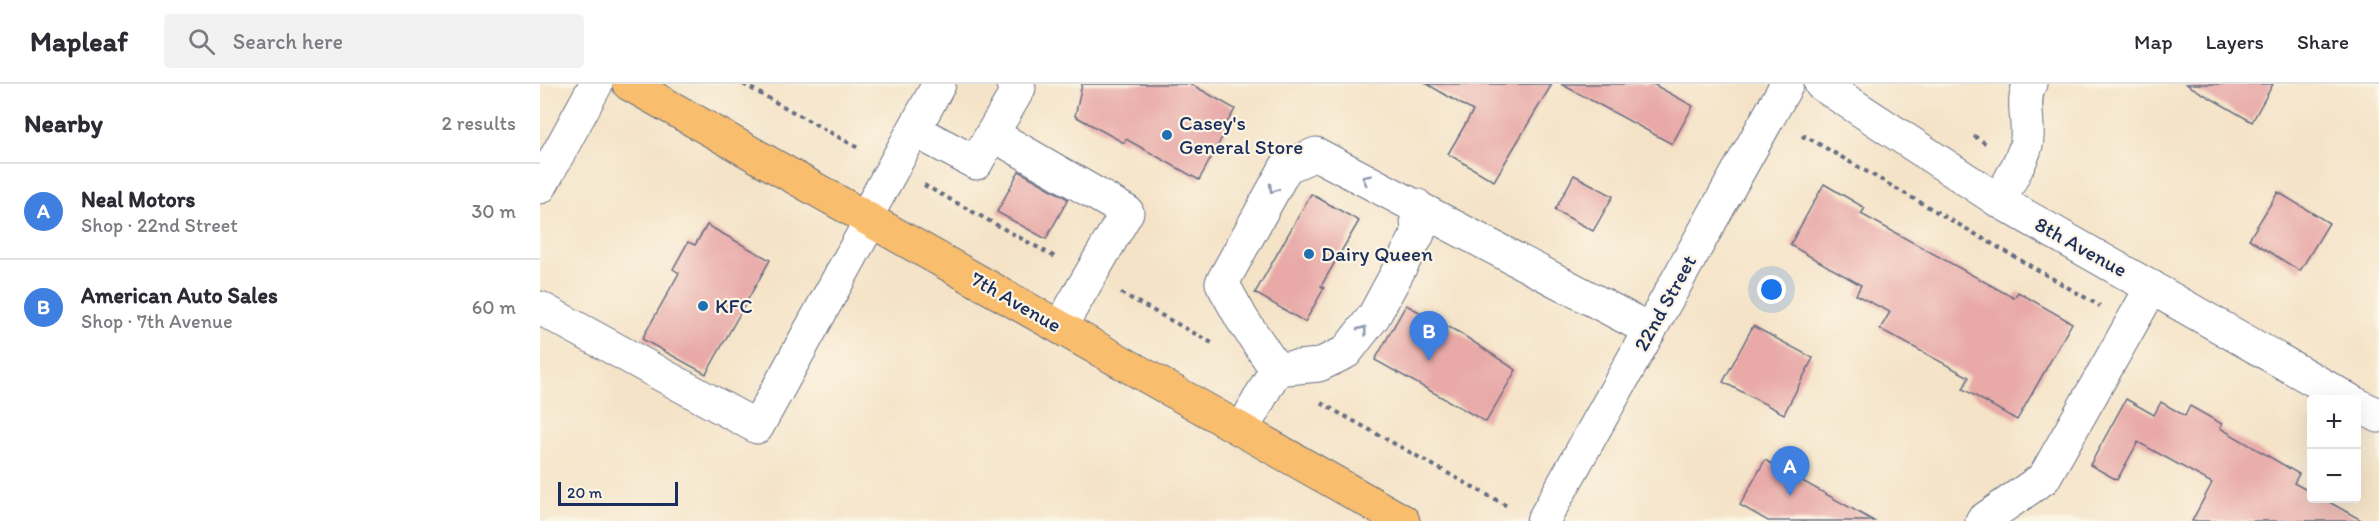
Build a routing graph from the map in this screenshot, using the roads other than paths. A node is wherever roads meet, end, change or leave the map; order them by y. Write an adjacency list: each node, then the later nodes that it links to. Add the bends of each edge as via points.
1 (596, 84): 10 (street)
2 (629, 84): 13 (main road, 7th Avenue)
3 (939, 84): 8 (street)
4 (1013, 84): 9 (street, via 1019,88)
5 (1787, 84): 17 (street, 22nd Street)
6 (1821, 84): 11 (street, 8th Avenue)
7 (2030, 84): 11 (street, via 2025,92 2029,128 2026,147)
8 (914, 130): 9 (street, via 976,163); 13 (street)
9 (992, 134): 16 (street, via 1127,212)
10 (540, 187)
11 (1999, 201): 14 (street, 8th Avenue)
12 (1416, 205): 17 (street); 18 (street, one-way to 12, via 1319,365 1346,352 1374,316 1418,234); 18 (street, one-way to 18, via 1316,154 1286,167 1222,282)
13 (868, 218): 15 (street, via 757,427); 16 (main road, 7th Avenue)
14 (2152, 288): 19 (street, 8th Avenue); 25 (street, via 2044,478)
15 (540, 308)
16 (1060, 327): 22 (main road, 7th Avenue)
17 (1650, 330): 24 (street, 22nd Street)
18 (1274, 373): 22 (street)
19 (2342, 395)
20 (2361, 407): 21 (street)
21 (2379, 416)
22 (1242, 430): 23 (main road, 7th Avenue)
23 (1390, 518)
24 (1544, 521)
25 (1982, 521)

